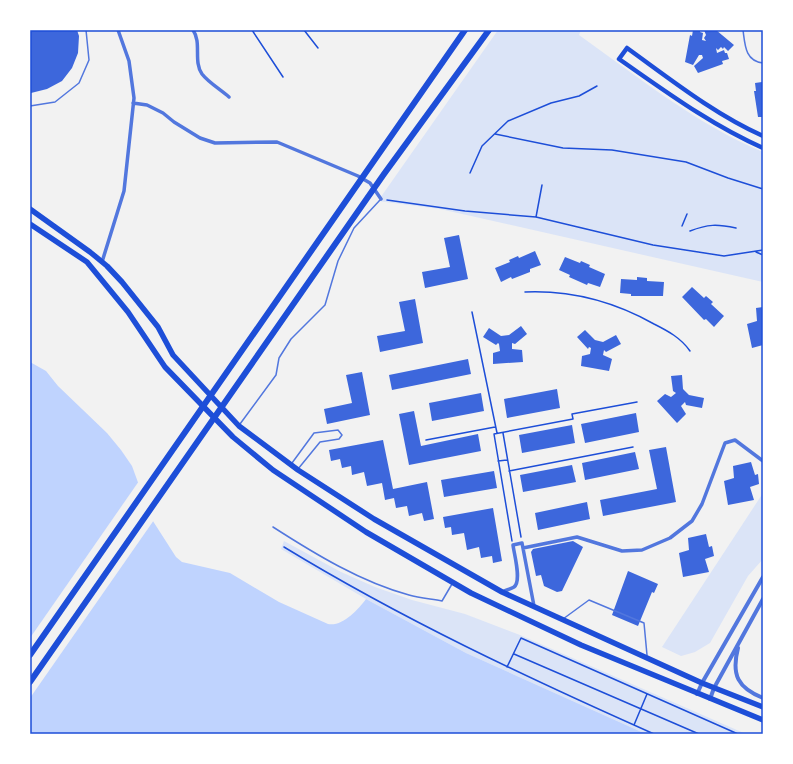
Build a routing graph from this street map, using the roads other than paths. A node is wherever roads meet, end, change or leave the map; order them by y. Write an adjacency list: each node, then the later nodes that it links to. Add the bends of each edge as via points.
1 (86, 30): 10 (lane, via 89,60 79,83 55,102)
2 (118, 30): 9 (street, via 130,61)
3 (193, 30): 8 (street, via 197,36 202,74)
4 (465, 30): 30 (highway)
5 (489, 30): 32 (highway, via 384,174)
6 (742, 30): 7 (lane, via 749,57)
7 (763, 63)
8 (229, 97)
9 (133, 103): 13 (street, via 147,105 200,138 215,143 277,142 358,176 370,183); 16 (street, via 124,191)
10 (30, 106)
11 (763, 136): 12 (main road, via 691,94 627,48 619,59 683,104)
12 (763, 148)
13 (381, 199): 17 (lane, via 354,228 338,261 325,305 291,339 279,358 276,375)
14 (30, 209): 16 (main road)
15 (30, 224): 24 (main road, via 87,262 128,312 165,367 245,447 273,470 366,532)
16 (102, 262): 17 (main road, via 122,282 158,327 173,355)
17 (239, 426): 19 (main road)
18 (763, 461): 22 (street, via 735,440 725,443 702,504 692,522 670,538 642,550 622,551 577,537)
19 (290, 464): 20 (main road); 20 (lane, via 314,434 338,430 342,435 339,439 320,442)
20 (298, 470): 25 (main road, via 374,519)
21 (273, 527): 24 (lane, via 327,560 375,583 409,595 442,601)
22 (523, 548): 25 (street, via 522,543 513,545 517,583); 27 (street)
23 (763, 577): 33 (street)
24 (452, 582): 35 (main road, via 581,646)
25 (502, 592): 27 (main road)
26 (763, 599): 29 (street)
27 (534, 606): 28 (main road)
28 (562, 619): 31 (main road); 31 (lane, via 589,600 644,623)
29 (739, 643): 34 (street); 36 (street, via 735,659 738,679 749,692)
30 (30, 655)
31 (647, 659): 33 (main road)
32 (30, 682)
33 (702, 683): 34 (main road); 35 (street)
34 (714, 688): 37 (street); 38 (main road)
35 (697, 694): 37 (main road)
36 (763, 698)
37 (710, 699): 39 (main road)
38 (763, 707)
39 (763, 720)

